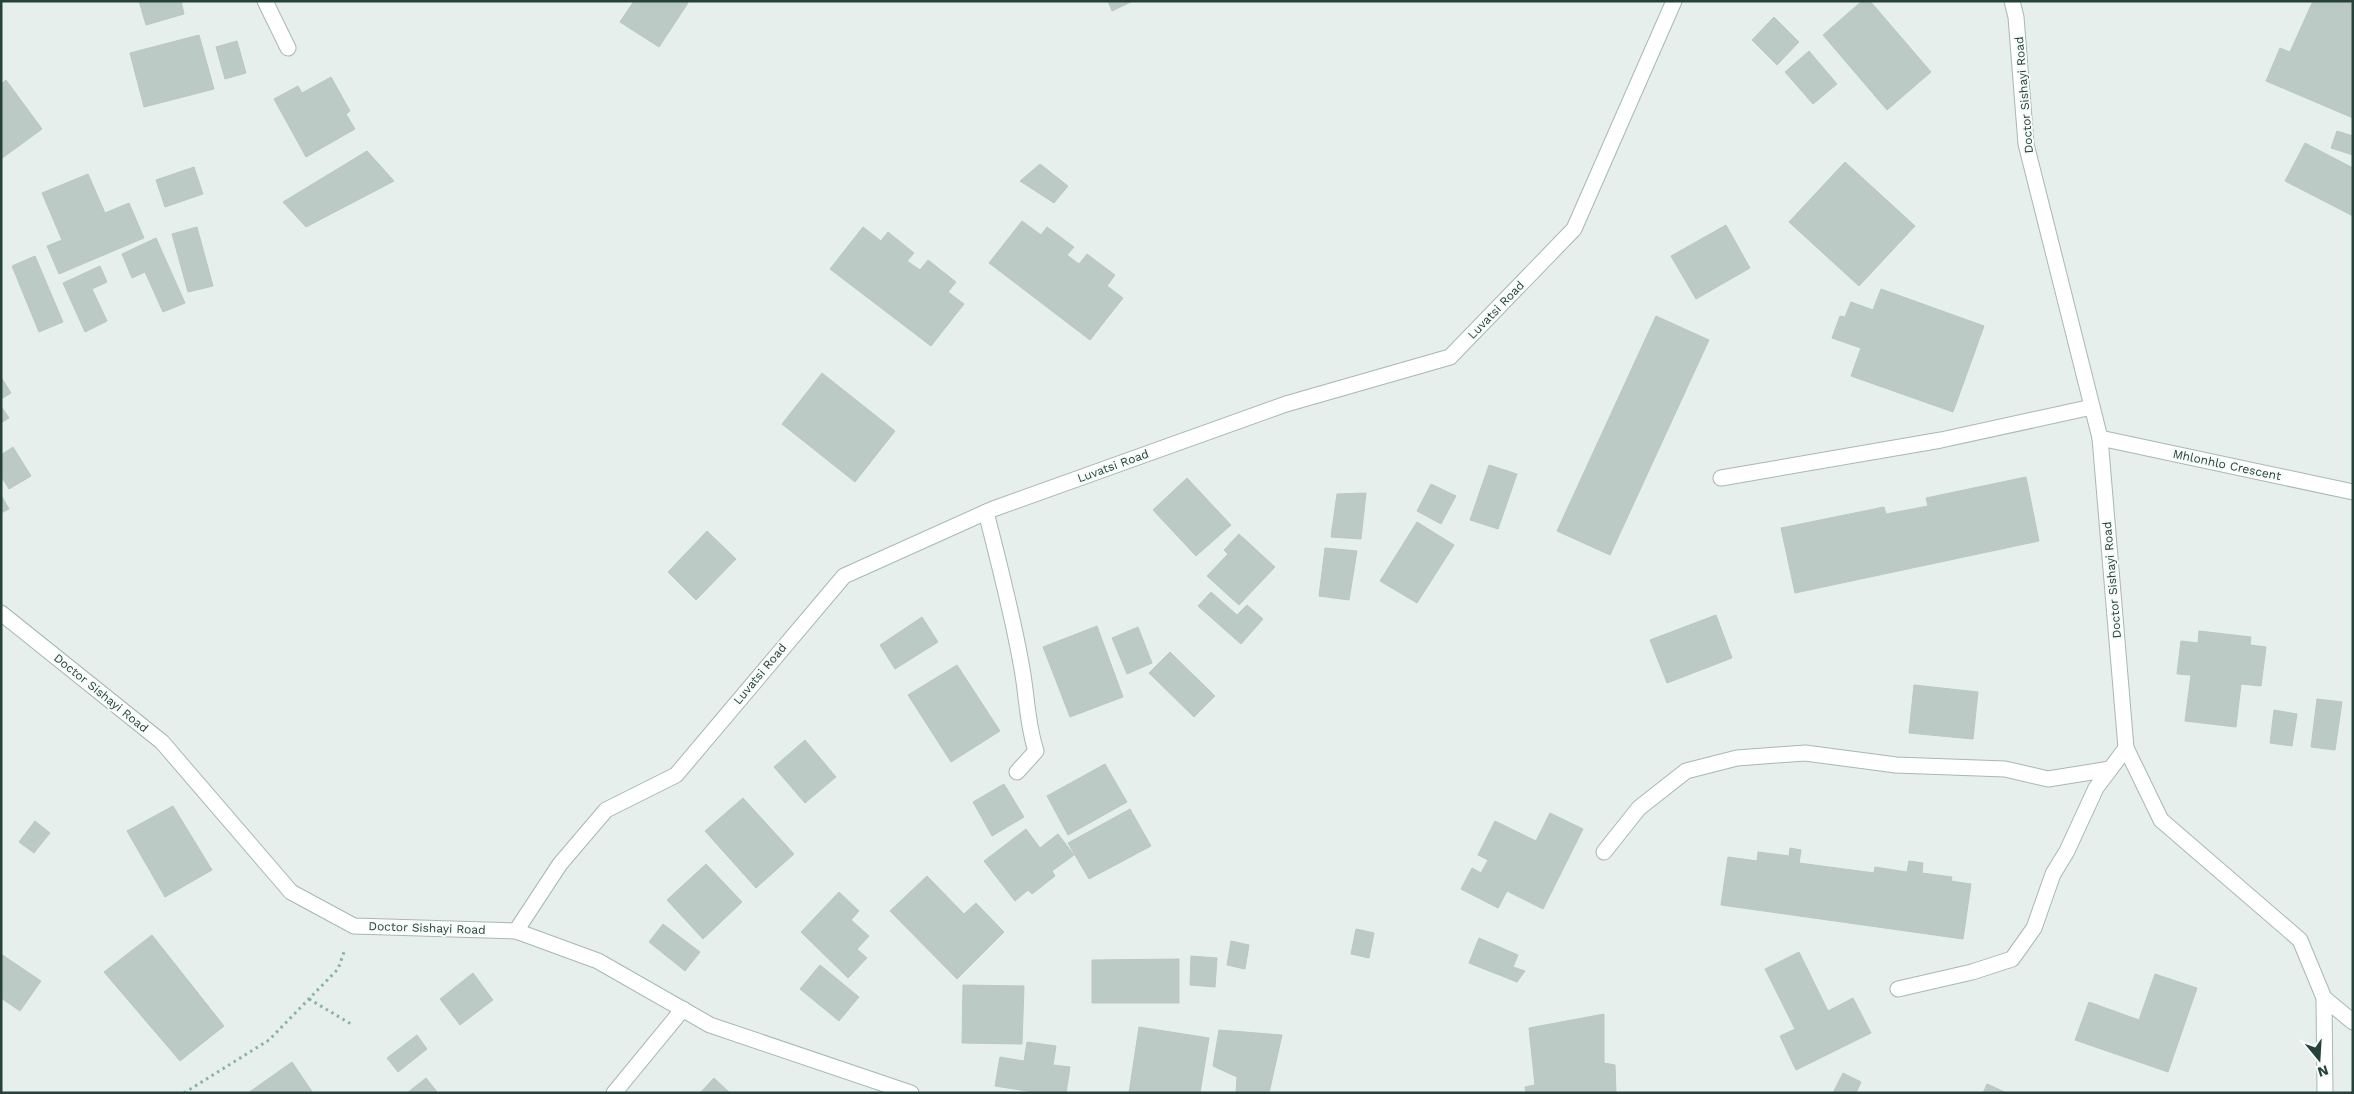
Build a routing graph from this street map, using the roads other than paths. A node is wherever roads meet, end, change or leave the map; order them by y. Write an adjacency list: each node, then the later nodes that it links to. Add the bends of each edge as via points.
1 (265, 1): 4 (street)
2 (1674, 1): 9 (street, Luvatsi Road, via 1574,229 1450,357 1286,404)
3 (2012, 1): 5 (street, Doctor Sishayi Road, via 2026,144)
4 (288, 48)
5 (2092, 407): 6 (street, Doctor Sishayi Road); 7 (street, via 1941,440)
6 (2100, 438): 8 (street, Mhlonhlo Crescent); 11 (street, Doctor Sishayi Road)
7 (1721, 478)
8 (2353, 492)
9 (986, 512): 13 (street, via 1015,630 1029,729 1036,751); 15 (street, Luvatsi Road, via 844,576 676,775 606,810 560,864)
10 (1, 613): 15 (street, Doctor Sishayi Road, via 162,742 291,892 354,926)
11 (2126, 748): 12 (street); 17 (street, Doctor Sishayi Road, via 2161,820 2300,940)
12 (2110, 769): 14 (street, via 2048,779 2005,769 1896,765 1805,753 1737,758 1686,772 1639,808); 16 (street, via 2096,788 2053,874 2034,928 2012,959)
13 (1017, 772)
14 (1604, 852)
15 (516, 931): 18 (street, Doctor Sishayi Road, via 598,961)
16 (1898, 989)
17 (2324, 998): 19 (street); 22 (street, Doctor Sishayi Road)
18 (683, 1009): 20 (street); 21 (street, Doctor Sishayi Road, via 710,1025)
19 (2353, 1022)
20 (614, 1093)
21 (911, 1093)
22 (2325, 1093)

